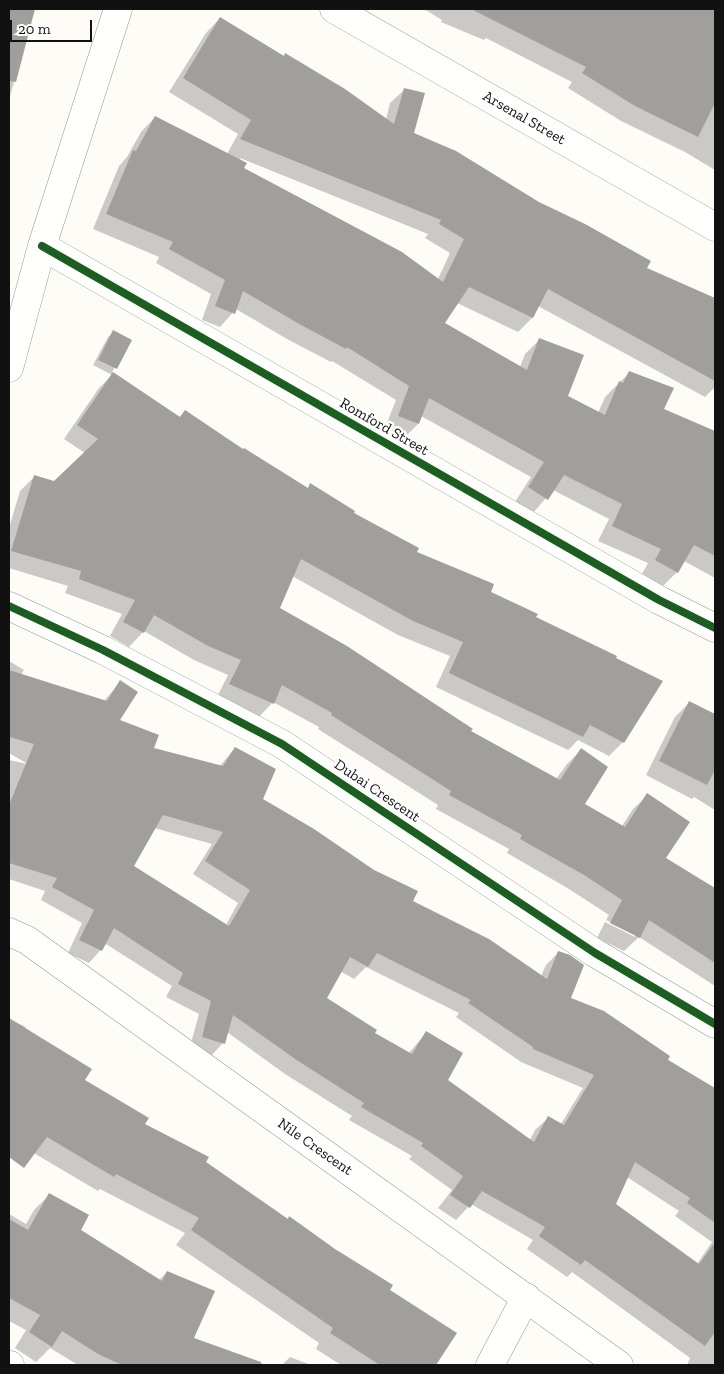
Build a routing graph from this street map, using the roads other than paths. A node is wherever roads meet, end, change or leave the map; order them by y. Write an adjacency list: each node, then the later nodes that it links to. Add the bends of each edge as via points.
1 (118, 9): 4 (street)
2 (334, 9): 3 (street, Arsenal Street)
3 (715, 227)
4 (42, 246): 5 (street); 7 (street, Romford Street, via 650,595)
5 (9, 368)
6 (9, 606): 9 (street, Dubai Crescent, via 103,650 282,744 595,953)
7 (715, 628)
8 (9, 932): 10 (street, Nile Crescent, via 35,946)
9 (715, 1024)
10 (526, 1297): 11 (street); 12 (street, Nile Crescent)
11 (490, 1365)
12 (619, 1365)

